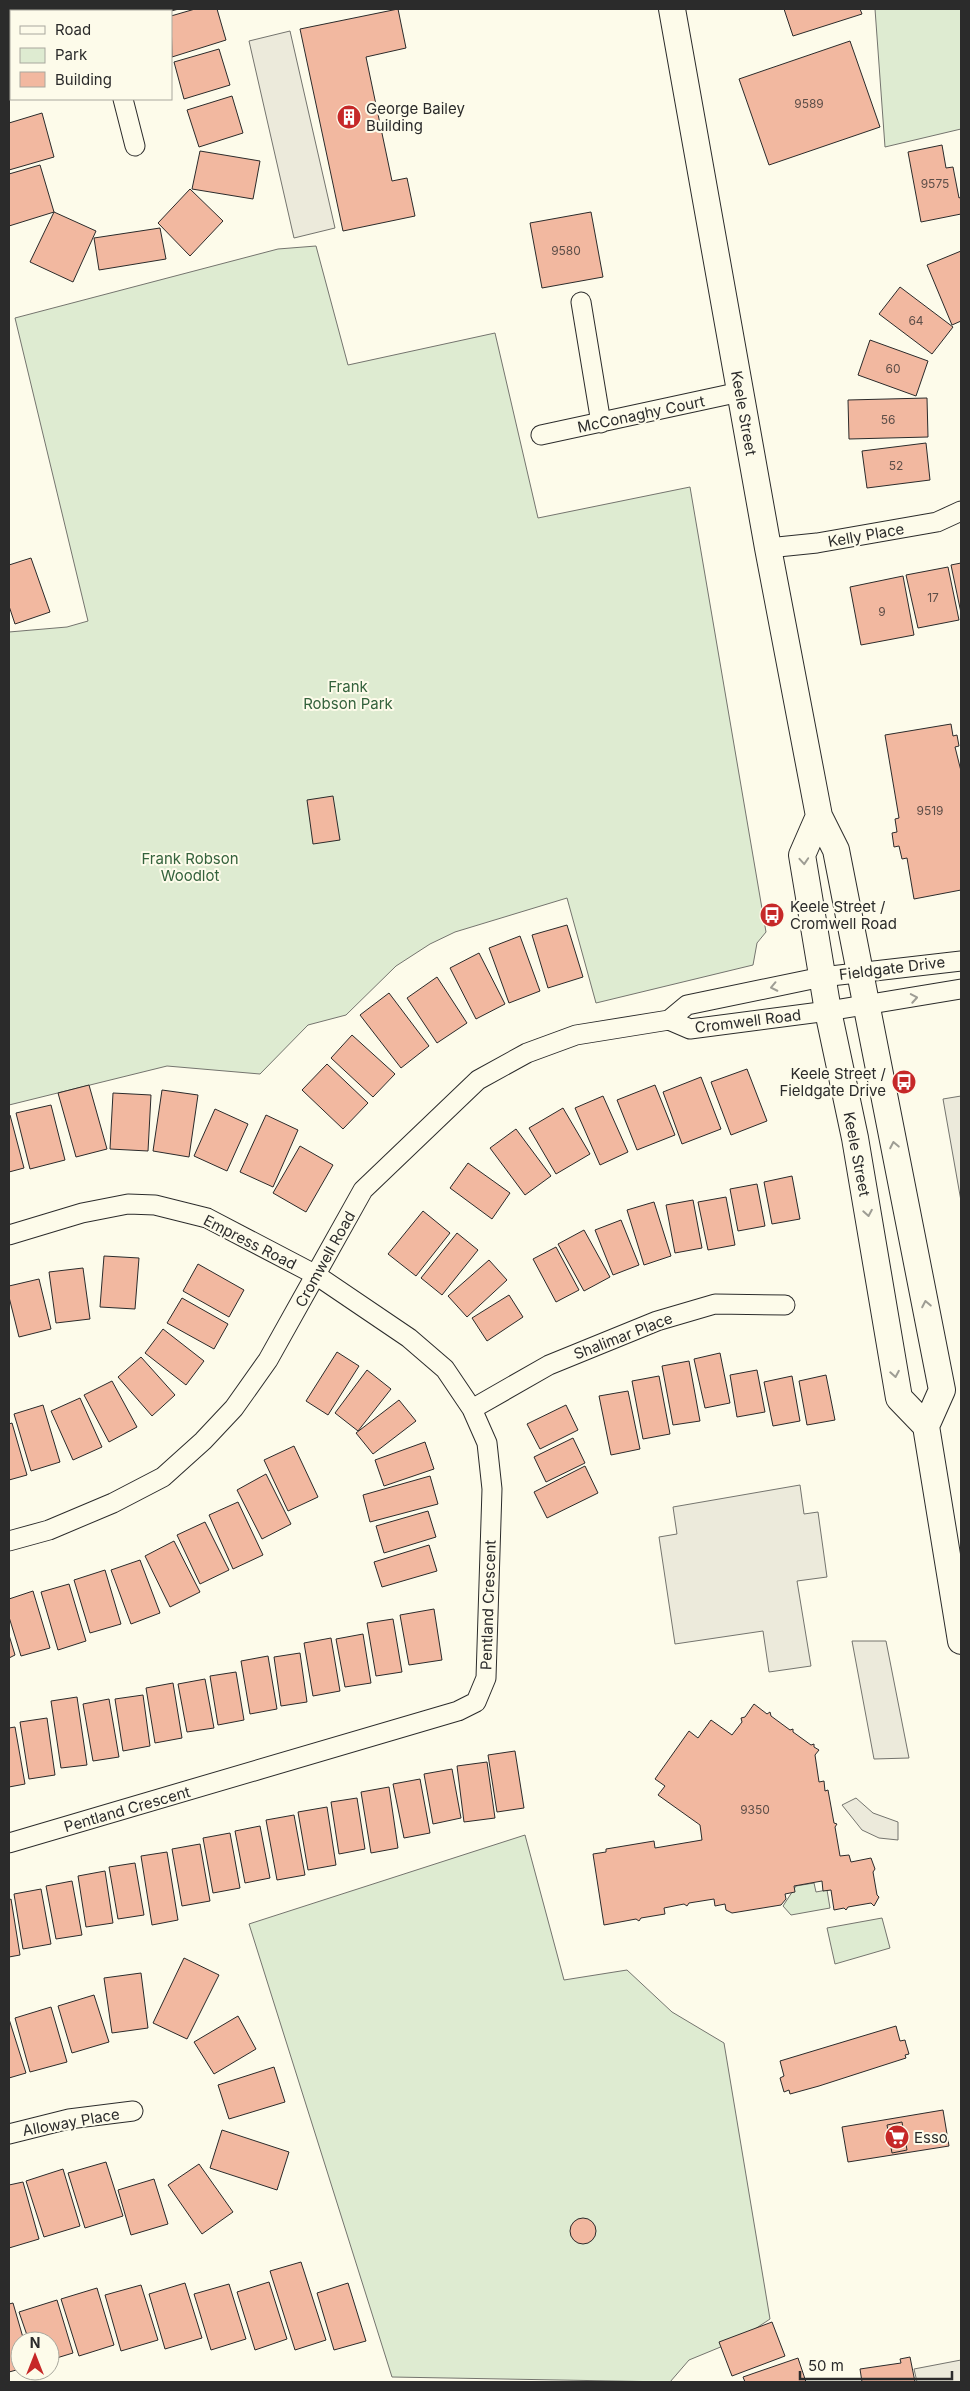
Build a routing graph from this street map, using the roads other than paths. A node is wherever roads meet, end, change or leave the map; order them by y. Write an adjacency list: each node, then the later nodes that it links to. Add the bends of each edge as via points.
1 (672, 9): 5 (main road, Keele Street)
2 (123, 100): 3 (street)
3 (135, 146)
4 (581, 302): 6 (street)
5 (740, 392): 6 (street, McConaghy Court); 9 (main road, Keele Street)
6 (601, 423): 7 (street, McConaghy Court)
7 (540, 435)
8 (961, 511): 9 (street, Kelly Place, via 936,522 817,543)
9 (768, 548): 10 (main road, Keele Street)
10 (819, 816): 12 (main road, Keele Street, via 836,850); 13 (main road, Keele Street, one-way to 13, via 802,856)
11 (961, 961): 12 (street, Fieldgate Drive)
12 (860, 972): 13 (street, Fieldgate Drive); 15 (main road, Keele Street)
13 (822, 977): 16 (main road, Keele Street); 17 (street, Cromwell Road, one-way to 17, via 686,1005)
14 (961, 990): 15 (street, Fieldgate Drive, one-way to 14)
15 (866, 1005): 16 (street, Fieldgate Drive); 22 (main road, Keele Street, one-way to 15, via 942,1390)
16 (828, 1011): 17 (street, Cromwell Road, via 690,1029); 22 (main road, Keele Street, one-way to 22, via 855,1138 900,1398)
17 (669, 1020): 19 (street, Cromwell Road, via 576,1036 527,1053 478,1080 363,1190)
18 (9, 1235): 19 (street, Empress Road, via 82,1213 128,1204 155,1205 207,1218)
19 (316, 1275): 21 (street, Pentland Crescent, via 416,1344 445,1369); 23 (street, Cromwell Road, via 268,1360 234,1408 163,1477 49,1530)
20 (785, 1305): 21 (street, Shalimar Place, via 715,1304 657,1321 549,1365)
21 (472, 1409): 25 (street, Pentland Crescent, via 487,1443 492,1489 486,1678 476,1702 458,1711)
22 (926, 1426): 24 (main road)
23 (9, 1541)
24 (961, 1641)
25 (9, 1843)
26 (133, 2111): 27 (street, Alloway Place, via 69,2119)
27 (9, 2134)

